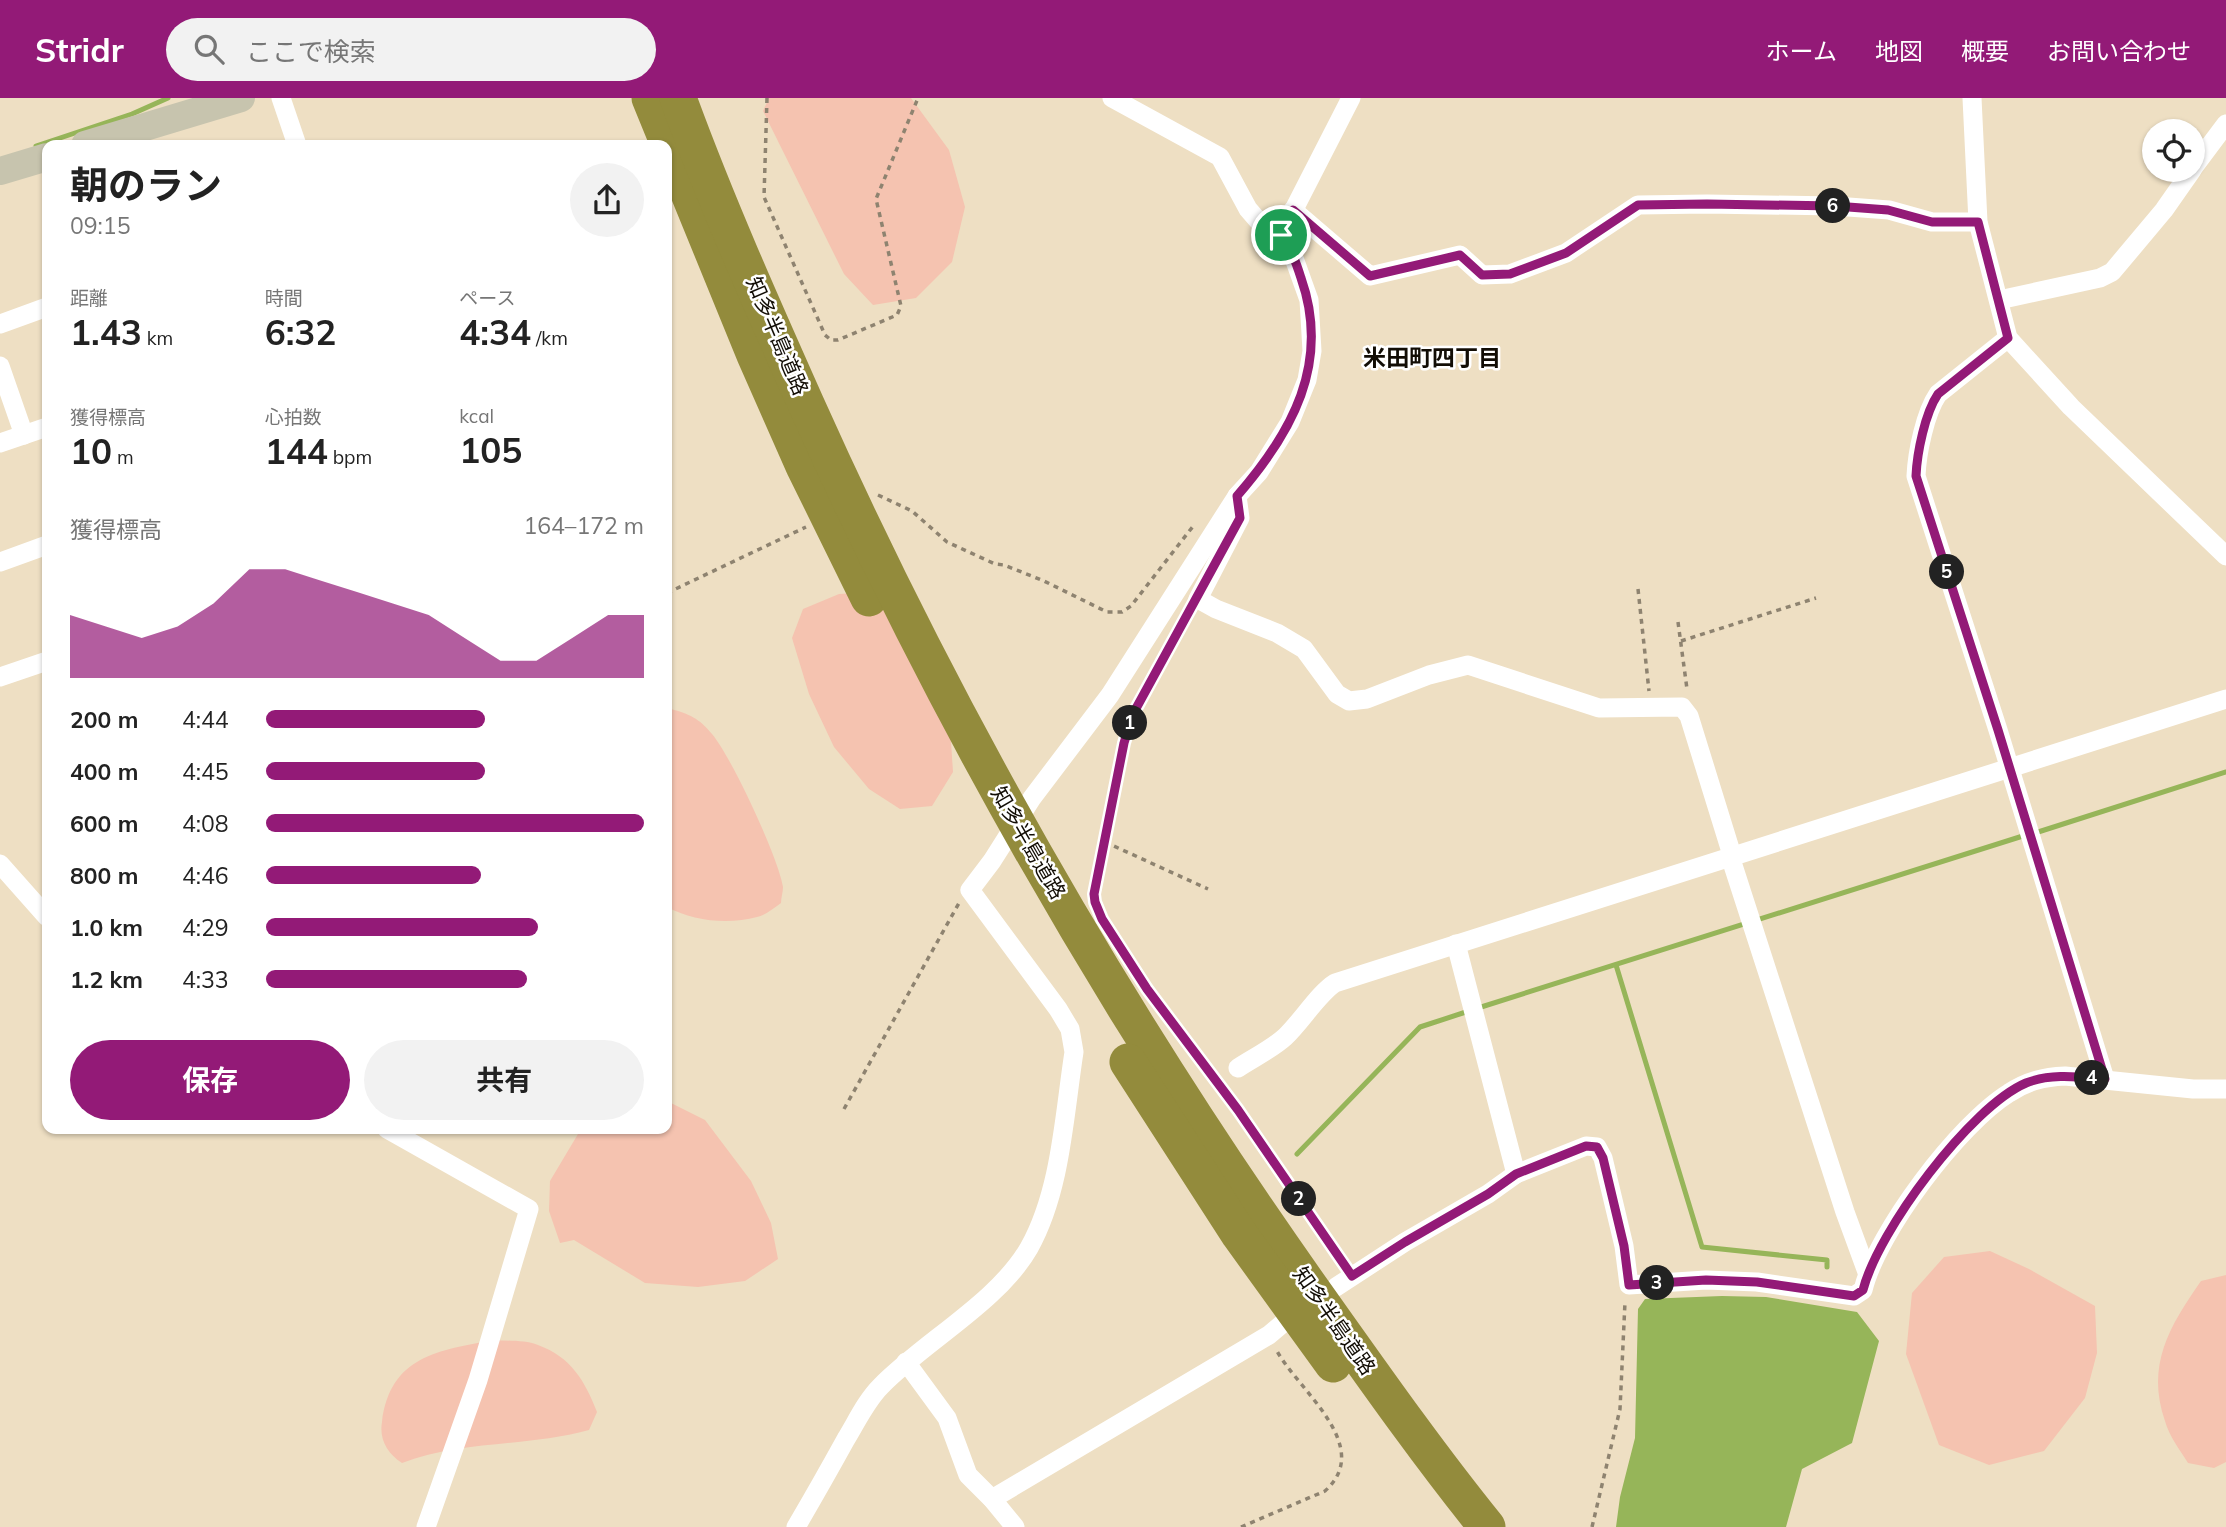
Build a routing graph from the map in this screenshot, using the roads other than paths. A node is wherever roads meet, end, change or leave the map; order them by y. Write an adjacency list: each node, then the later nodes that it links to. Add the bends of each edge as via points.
1 (241, 98): 8 (main road)
2 (281, 98): 11 (street)
3 (650, 98): 12 (highway, 知多半島道路)
4 (678, 98): 55 (highway, 知多半島道路, via 779,344 877,557 963,728 1046,877 1159,1065 1261,1219)
5 (1112, 98): 20 (street, via 1220,157 1248,209 1267,231)
6 (1351, 98): 18 (street)
7 (1972, 98): 19 (street)
8 (210, 103): 10 (main road)
9 (2226, 124): 14 (street)
10 (100, 140)
11 (295, 140)
12 (667, 140)
13 (672, 152): 54 (highway, 知多半島道路, via 804,466 1030,900 1239,1234)
14 (2205, 152)
15 (42, 158): 16 (main road)
16 (0, 171)
17 (2183, 182): 21 (street, via 2112,272)
18 (1293, 210): 19 (street, via 1370,276 1460,255 1482,275 1510,274 1566,253 1638,205 1835,206 1888,210 1932,222); 20 (street)
19 (1978, 222): 21 (street)
20 (1281, 235): 29 (street, via 1290,247 1309,300 1312,351 1307,380 1290,422 1259,472)
21 (1998, 300): 24 (street)
22 (42, 309): 23 (street)
23 (0, 324)
24 (2008, 338): 31 (street, via 2071,407); 36 (street, via 1938,394 1916,476)
25 (0, 366): 27 (street)
26 (42, 429): 27 (street)
27 (24, 435): 28 (street)
28 (0, 443)
29 (1237, 496): 37 (street, via 1240,518 1198,599 1304,649 1337,694 1349,701 1468,665 1599,708 1682,707 1689,716); 49 (street, via 1110,695 970,890 1058,1009 1070,1029 1074,1052 1053,1186 1028,1250 990,1294)
30 (42, 547): 32 (street)
31 (2226, 556)
32 (0, 562)
33 (42, 663): 34 (street)
34 (0, 677)
35 (2226, 699): 36 (street)
36 (2010, 767): 37 (street); 42 (street)
37 (1731, 855): 40 (street); 46 (street)
38 (0, 864): 39 (street)
39 (42, 911)
40 (1456, 944): 41 (street, via 1335,982 1284,1038); 45 (street)
41 (1238, 1068)
42 (2105, 1079): 43 (street); 46 (street, via 2045,1077 2007,1093 1927,1175)
43 (2226, 1088)
44 (396, 1134): 51 (street, via 529,1209 478,1380)
45 (1516, 1174): 46 (street, via 1586,1146 1597,1147 1618,1221 1629,1285 1757,1282 1854,1296 1863,1290); 47 (street)
46 (1867, 1272)
47 (1336, 1287)
48 (1275, 1329): 50 (street)
49 (906, 1362): 50 (street, via 947,1418 968,1475); 52 (street, via 864,1409)
50 (992, 1499): 53 (street)
51 (426, 1527)
52 (796, 1527)
53 (1015, 1527)
54 (1455, 1527)
55 (1487, 1527)

